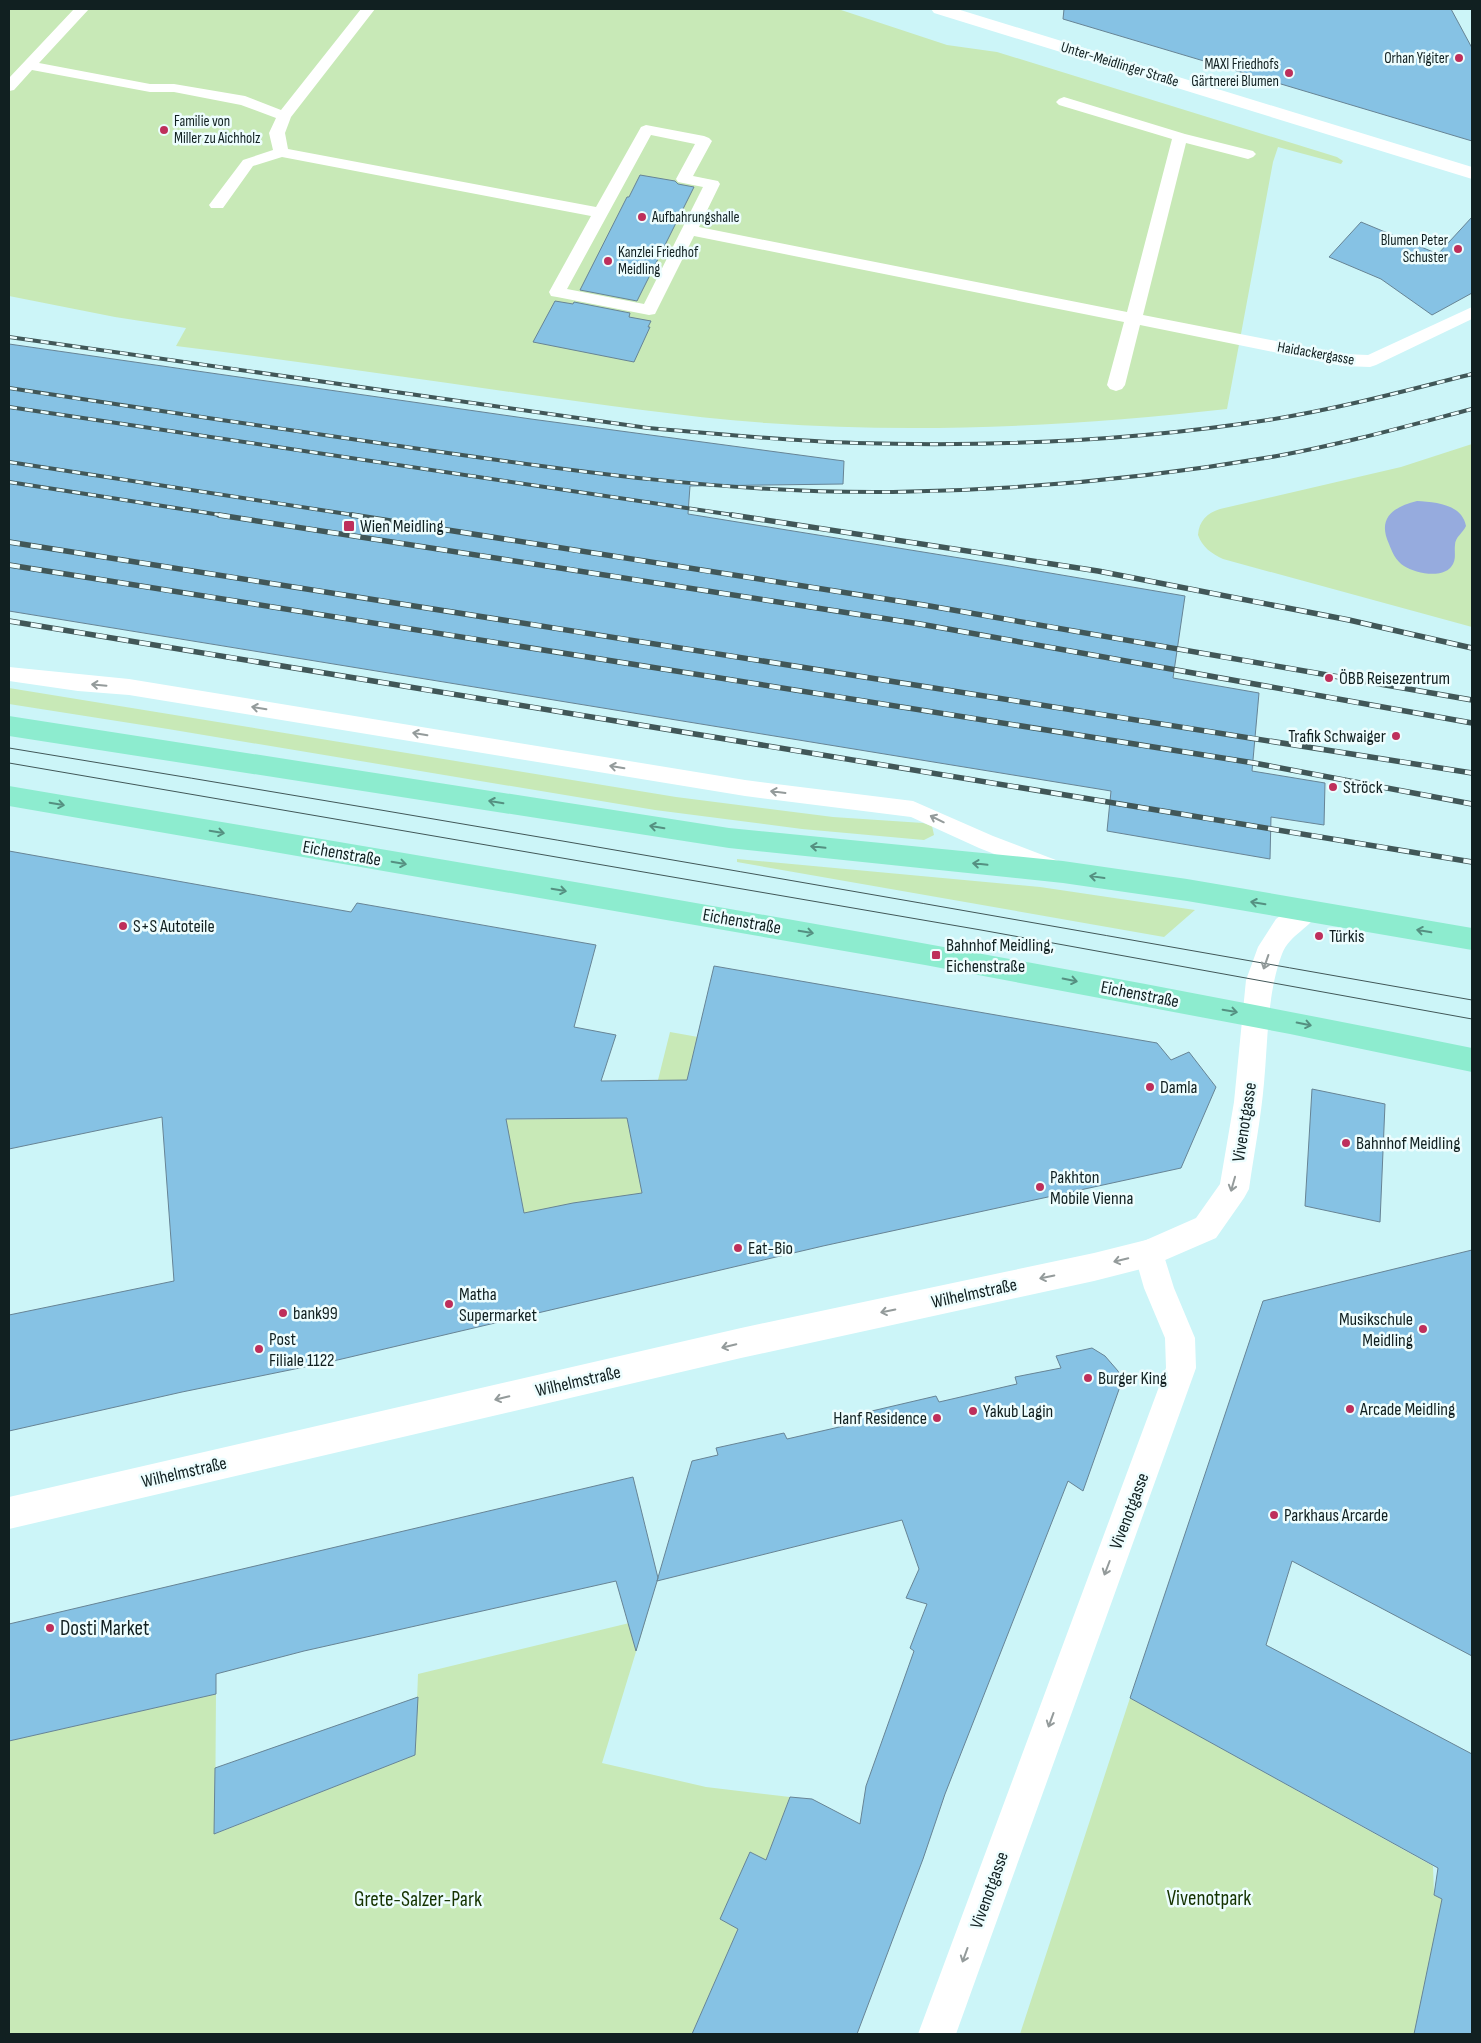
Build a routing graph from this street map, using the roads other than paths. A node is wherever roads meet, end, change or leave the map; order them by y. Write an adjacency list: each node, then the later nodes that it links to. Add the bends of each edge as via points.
1 (82, 9): 4 (lane)
2 (368, 9): 7 (lane)
3 (940, 9): 11 (street, Unter-Meidlinger Straße)
4 (29, 65): 5 (lane); 7 (lane, via 150,88 174,88 245,101)
5 (9, 87)
6 (1064, 102): 8 (lane)
7 (284, 116): 9 (lane, via 277,133)
8 (1180, 136): 10 (lane); 16 (lane)
9 (281, 152): 12 (lane, via 248,163); 13 (lane)
10 (1248, 154)
11 (1472, 173)
12 (218, 205)
13 (600, 213): 14 (lane, via 557,292 649,310); 14 (lane, via 646,130 704,141 684,179 712,184)
14 (689, 230): 16 (lane, Haidackergasse)
15 (1472, 312): 16 (lane, Haidackergasse, via 1370,361 1343,360)
16 (1134, 318): 17 (lane)
17 (1116, 385)
18 (9, 674): 21 (lane, one-way to 18, via 913,809 745,788 129,687)
19 (9, 726): 21 (main road, one-way to 19, via 729,838)
20 (9, 796): 24 (main road, Eichenstraße, one-way to 24, via 936,955)
21 (1063, 872): 22 (main road, one-way to 21)
22 (1306, 911): 23 (main road, one-way to 22); 24 (street, Vivenotgasse, one-way to 24, via 1284,928 1271,947 1260,980)
23 (1472, 939)
24 (1256, 1015): 25 (main road, Eichenstraße, one-way to 25); 26 (street, Vivenotgasse, one-way to 26, via 1249,1094 1234,1189 1206,1228)
25 (1472, 1060)
26 (1149, 1253): 27 (street, Wilhelmstraße, one-way to 27, via 740,1343); 28 (street, Vivenotgasse, one-way to 28, via 1159,1288 1180,1338 1182,1368)
27 (9, 1513)
28 (937, 2034)

